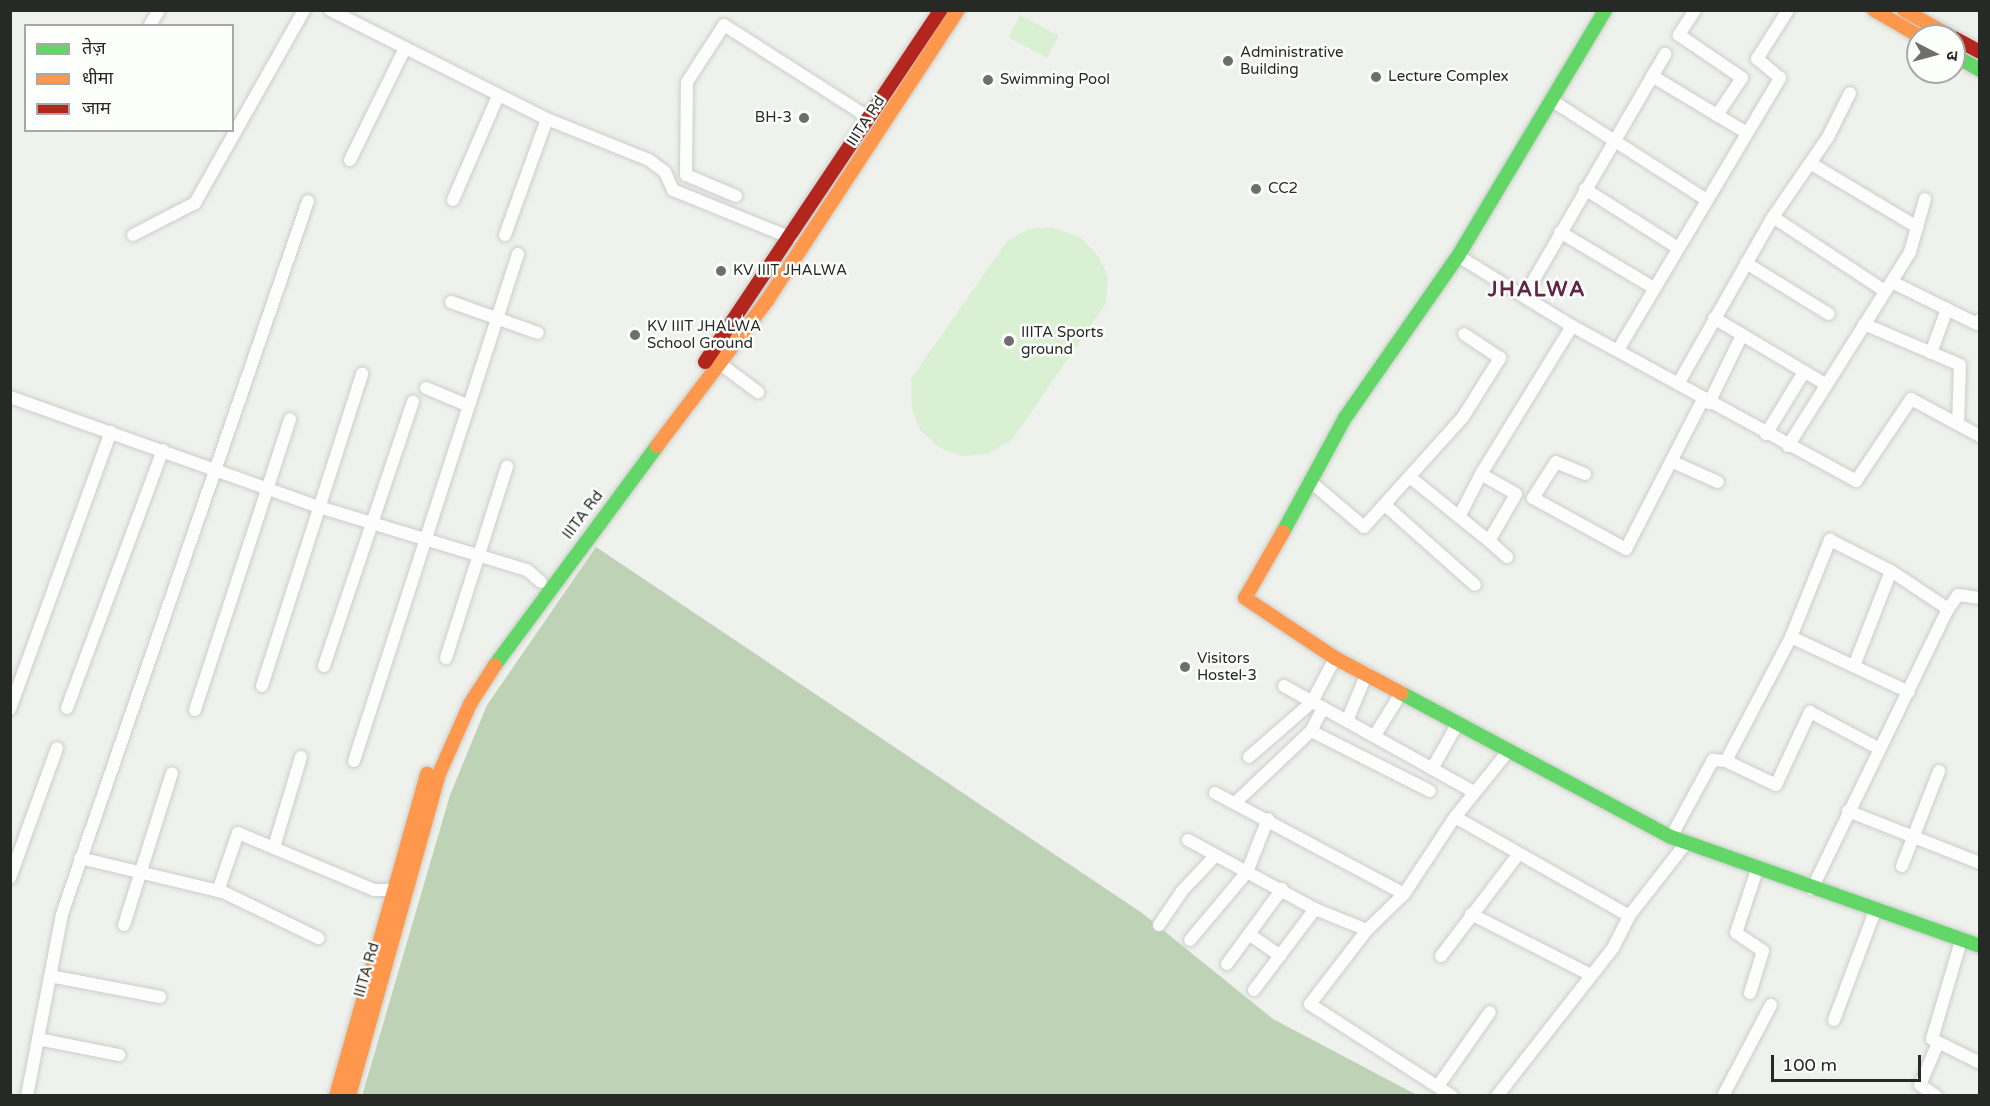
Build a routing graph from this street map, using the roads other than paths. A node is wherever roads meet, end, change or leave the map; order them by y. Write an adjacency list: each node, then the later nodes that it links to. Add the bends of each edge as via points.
1 (159, 10): 11 (street)
2 (304, 10): 40 (street, via 195,203)
3 (330, 10): 15 (street)
4 (941, 10): 26 (main road, IIITA Rd)
5 (958, 10): 26 (main road, IIITA Rd)
6 (1605, 10): 23 (main road)
7 (1695, 10): 24 (street, via 1678,35 1742,78)
8 (1788, 10): 27 (street, via 1757,59 1780,78)
9 (1874, 10): 13 (main road)
10 (1904, 10): 12 (main road)
11 (151, 24)
12 (1929, 24)
13 (1906, 28)
14 (1966, 44): 16 (main road)
15 (405, 48): 22 (street); 29 (street)
16 (1980, 52)
17 (1665, 54): 20 (street)
18 (1966, 62): 19 (main road)
19 (1980, 70)
20 (1652, 76): 24 (street); 28 (street)
21 (1850, 93): 30 (street)
22 (498, 96): 25 (street); 34 (street)
23 (1551, 100): 28 (street); 46 (main road)
24 (1717, 115): 27 (street)
25 (547, 119): 41 (street); 42 (street, via 649,160 665,172 673,190)
26 (876, 123): 32 (street, via 724,25 687,82 686,175); 42 (main road, IIITA Rd); 43 (main road, IIITA Rd)
27 (1747, 133): 35 (street)
28 (1614, 141): 31 (street); 35 (street)
29 (350, 160)
30 (1810, 163): 37 (street); 38 (street)
31 (1585, 189): 39 (street); 44 (street)
32 (736, 196)
33 (1925, 199): 38 (street)
34 (453, 200)
35 (1707, 200): 44 (street)
36 (308, 201): 85 (street)
37 (1773, 217): 47 (street); 50 (street)
38 (1917, 227): 48 (street, via 1910,252)
39 (1560, 232): 49 (street); 51 (street)
40 (133, 235)
41 (505, 236)
42 (791, 238): 43 (main road); 65 (main road, IIITA Rd)
43 (803, 246): 65 (main road, IIITA Rd)
44 (1678, 248): 49 (street)
45 (518, 254): 56 (street)
46 (1458, 256): 51 (street); 90 (main road, via 1345,418)
47 (1746, 263): 54 (street); 55 (street)
48 (1894, 276): 50 (street); 53 (street, via 1892,282)
49 (1654, 288): 63 (street)
50 (1885, 291): 58 (street)
51 (1525, 295): 59 (street)
52 (451, 302): 56 (street)
53 (1947, 309): 57 (street, via 1977,324); 64 (street)
54 (1829, 314)
55 (1714, 318): 62 (street); 68 (street)
56 (496, 319): 60 (street); 75 (street)
57 (1979, 320)
58 (1864, 324): 64 (street); 69 (street)
59 (1572, 326): 63 (street); 86 (street)
60 (538, 333)
61 (1464, 334): 88 (street, via 1500,358 1463,417)
62 (1742, 335): 66 (street); 73 (street)
63 (1618, 350): 68 (street)
64 (1931, 353): 77 (street, via 1960,365)
65 (714, 359): 71 (street); 101 (main road, IIITA Rd); 105 (main road, IIITA Rd)
66 (1804, 372): 69 (street); 79 (street)
67 (362, 374): 93 (street)
68 (1678, 384): 73 (street)
69 (1825, 384): 81 (street)
70 (426, 388): 75 (street)
71 (758, 392)
72 (14, 398): 78 (street)
73 (1706, 401): 79 (street); 83 (street)
74 (413, 402): 95 (street)
75 (467, 405): 96 (street)
76 (290, 419): 91 (street)
77 (1958, 424): 80 (street); 81 (street, via 1911,399 1856,481)
78 (111, 432): 82 (street); 118 (street)
79 (1766, 434): 81 (street)
80 (1980, 436)
81 (1788, 446)
82 (163, 450): 85 (street); 117 (street)
83 (1673, 462): 87 (street, via 1626,549 1533,498 1556,462); 89 (street)
84 (507, 467): 99 (street)
85 (213, 471): 91 (street); 148 (street)
86 (1481, 474): 94 (street); 97 (street, via 1516,494)
87 (1585, 474)
88 (1411, 478): 92 (street); 94 (street)
89 (1718, 482)
90 (1312, 483): 92 (street, via 1364,527); 107 (main road, via 1245,598)
91 (267, 489): 93 (street); 119 (street)
92 (1384, 505): 102 (street)
93 (319, 507): 95 (street); 112 (street)
94 (1459, 517): 97 (street)
95 (372, 524): 96 (street); 109 (street)
96 (423, 540): 99 (street); 129 (street)
97 (1489, 542): 98 (street)
98 (1507, 557)
99 (478, 558): 101 (street, via 527,570); 108 (street)
100 (1891, 571): 104 (street); 106 (street, via 1830,540); 110 (street)
101 (541, 582): 105 (main road, IIITA Rd)
102 (1475, 585)
103 (1980, 598): 104 (street, via 1958,595)
104 (1948, 609): 115 (street)
105 (511, 631): 157 (main road, IIITA Rd, via 460,699 439,740); 190 (main road, IIITA Rd, via 459,723 439,774)
106 (1791, 637): 110 (street); 130 (street)
107 (1335, 657): 111 (main road); 116 (street)
108 (447, 658)
109 (324, 666)
110 (1854, 666): 115 (street)
111 (1366, 673): 114 (main road); 120 (street)
112 (262, 686)
113 (1284, 686): 116 (street)
114 (1402, 692): 121 (main road); 123 (street)
115 (1908, 692): 125 (street)
116 (1317, 705): 120 (street); 122 (street); 128 (street)
117 (67, 708)
118 (10, 709)
119 (195, 710)
120 (1347, 721): 123 (street)
121 (1458, 723): 126 (main road); 131 (street)
122 (1311, 731): 134 (street); 137 (street)
123 (1375, 735): 131 (street)
124 (57, 748): 154 (street)
125 (1880, 749): 130 (street, via 1810,712 1776,785); 138 (street)
126 (1509, 750): 135 (street); 142 (main road)
127 (301, 757): 145 (street)
128 (1249, 757)
129 (354, 761)
130 (1726, 761): 142 (street, via 1713,760)
131 (1432, 769): 135 (street)
132 (1939, 771): 141 (street)
133 (172, 773): 152 (street)
134 (1430, 791)
135 (1474, 792): 139 (street)
136 (1215, 793): 137 (street)
137 (1236, 802): 140 (street)
138 (1848, 811): 141 (street); 156 (street)
139 (1455, 817): 146 (street); 159 (street)
140 (1268, 819): 153 (street); 159 (street)
141 (1914, 836): 149 (street); 150 (street)
142 (1671, 837): 144 (main road)
143 (1188, 840): 147 (street)
144 (1686, 843): 151 (main road); 163 (street)
145 (274, 848): 157 (street, via 374,890); 158 (street, via 238,833)
146 (1518, 855): 162 (street); 163 (street)
147 (1215, 856): 153 (street); 165 (street, via 1182,891)
148 (80, 858): 152 (street); 176 (street, via 62,914)
149 (1980, 863)
150 (1902, 866)
151 (1757, 870): 156 (main road); 178 (street, via 1736,933 1763,951)
152 (138, 871): 158 (street); 164 (street)
153 (1247, 872): 155 (street); 169 (street)
154 (10, 878)
155 (1282, 889): 160 (street); 167 (street)
156 (1812, 889): 161 (main road)
157 (393, 890): 189 (main road, IIITA Rd)
158 (218, 891): 168 (street)
159 (1404, 894): 166 (street)
160 (1316, 909): 166 (street); 172 (street)
161 (1875, 911): 170 (main road); 182 (street)
162 (1471, 914): 173 (street); 175 (street)
163 (1629, 916): 175 (street, via 1613,948)
164 (124, 925)
165 (1159, 925)
166 (1367, 930): 187 (street, via 1310,1004)
167 (1249, 934): 172 (street); 174 (street)
168 (318, 938)
169 (1190, 940)
170 (1961, 941): 171 (main road); 184 (street, via 1932,1039)
171 (1980, 946)
172 (1280, 956): 177 (street)
173 (1441, 956)
174 (1227, 964)
175 (1589, 974): 192 (street)
176 (50, 976): 179 (street); 183 (street)
177 (1254, 990)
178 (1750, 993)
179 (160, 998)
180 (1771, 1005): 193 (street)
181 (1490, 1012): 187 (street)
182 (1834, 1020)
183 (38, 1039): 185 (street); 188 (street)
184 (1938, 1043): 186 (street); 194 (street, via 1920,1085)
185 (119, 1055)
186 (1980, 1063)
187 (1438, 1086): 191 (street)
188 (27, 1095)
189 (336, 1095)
190 (349, 1095)
191 (1452, 1095)
192 (1497, 1095)
193 (1723, 1095)
194 (1936, 1095)

